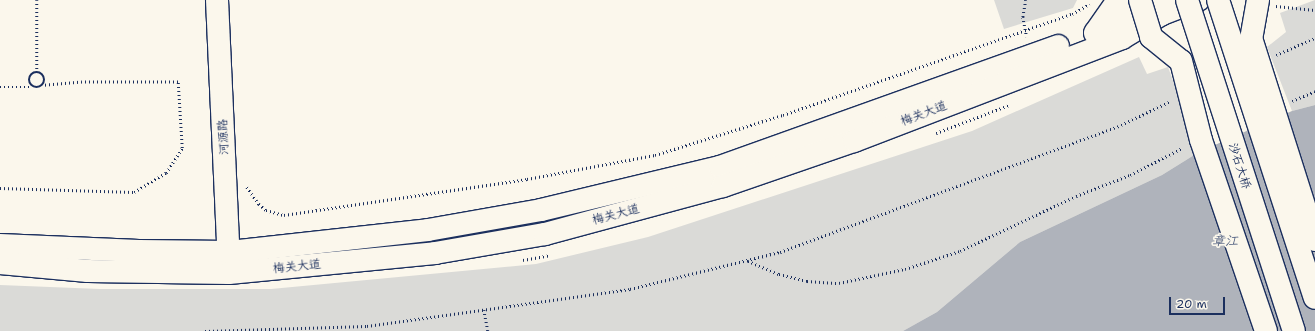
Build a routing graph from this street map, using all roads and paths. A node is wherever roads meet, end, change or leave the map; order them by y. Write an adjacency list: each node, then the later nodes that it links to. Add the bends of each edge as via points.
1 (37, 0): 17 (path)
2 (217, 0): 29 (main road, 河源路)
3 (1026, 0): 12 (path, via 1023,17)
4 (1094, 0): 12 (path, via 1082,10)
5 (1118, 0): 13 (main road)
6 (1142, 0): 13 (main road, 梅关大道); 37 (main road, bridge, via 1152,37 1182,61 1201,140)
7 (1187, 0): 38 (main road, 沙石大桥, bridge)
8 (1198, 0): 11 (main road, 梅关大道)
9 (1218, 0): 33 (main road, bridge)
10 (1258, 0): 27 (main road, bridge, via 1251,38)
11 (1159, 7): 32 (main road, 梅关大道, via 1122,38 854,141 723,186 545,234 435,253)
12 (1026, 30): 16 (path); 25 (path, via 784,115 655,155 527,179 284,215 266,210 258,204)
13 (1095, 33): 16 (main road, 梅关大道)
14 (1315, 38): 15 (path)
15 (1272, 56)
16 (1030, 57): 29 (main road, 梅关大道, via 712,169 541,210 443,227)
17 (37, 72): 18 (path, via 44,76); 20 (path, via 30,76)
18 (44, 85): 20 (path, via 40,88); 26 (path, via 82,82 178,82 182,148 166,173 134,192)
19 (0, 87): 20 (path)
20 (32, 87)
21 (1315, 91): 23 (path)
22 (1173, 99): 30 (path, via 1121,125 780,252)
23 (1287, 103)
24 (1189, 145): 30 (path, via 1130,175 1076,196 960,251 905,269 839,283 807,281 779,274)
25 (245, 180)
26 (0, 188)
27 (1315, 240)
28 (0, 244): 29 (main road, 梅关大道, via 139,251)
29 (230, 252): 32 (main road, 河源路)
30 (746, 261): 34 (path, via 630,289)
31 (0, 263): 32 (main road, 梅关大道, via 88,271)
32 (229, 273)
33 (1315, 298)
34 (484, 310): 35 (path, via 366,326); 36 (path)
35 (205, 331)
36 (488, 331)
37 (1266, 331)
38 (1294, 331)

